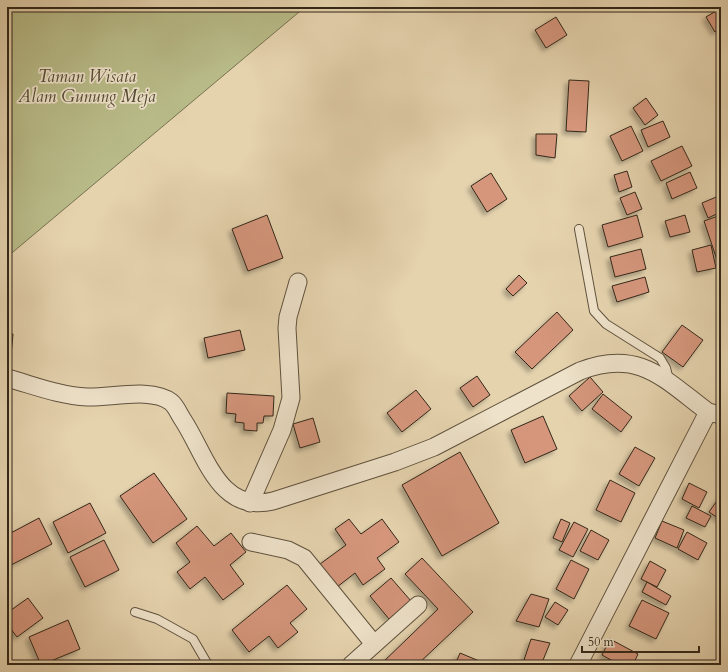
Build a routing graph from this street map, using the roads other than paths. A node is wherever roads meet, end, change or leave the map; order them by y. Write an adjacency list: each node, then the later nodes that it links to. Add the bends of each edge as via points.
1 (579, 229): 4 (lane, via 594,311 606,324 660,358)
2 (298, 282): 6 (street, via 288,322 291,398 282,430)
3 (7, 378): 6 (street, via 76,396 148,395 165,398 175,407 226,492)
4 (669, 381): 5 (street); 6 (street, via 637,365 614,362 594,366 434,447 273,501)
5 (715, 414): 13 (street)
6 (250, 504)
7 (251, 542): 10 (street, via 288,550 304,558)
8 (418, 605): 10 (street)
9 (135, 612): 11 (lane, via 157,619 193,639)
10 (374, 644): 12 (street)
11 (210, 665)
12 (351, 665)
13 (578, 665)

